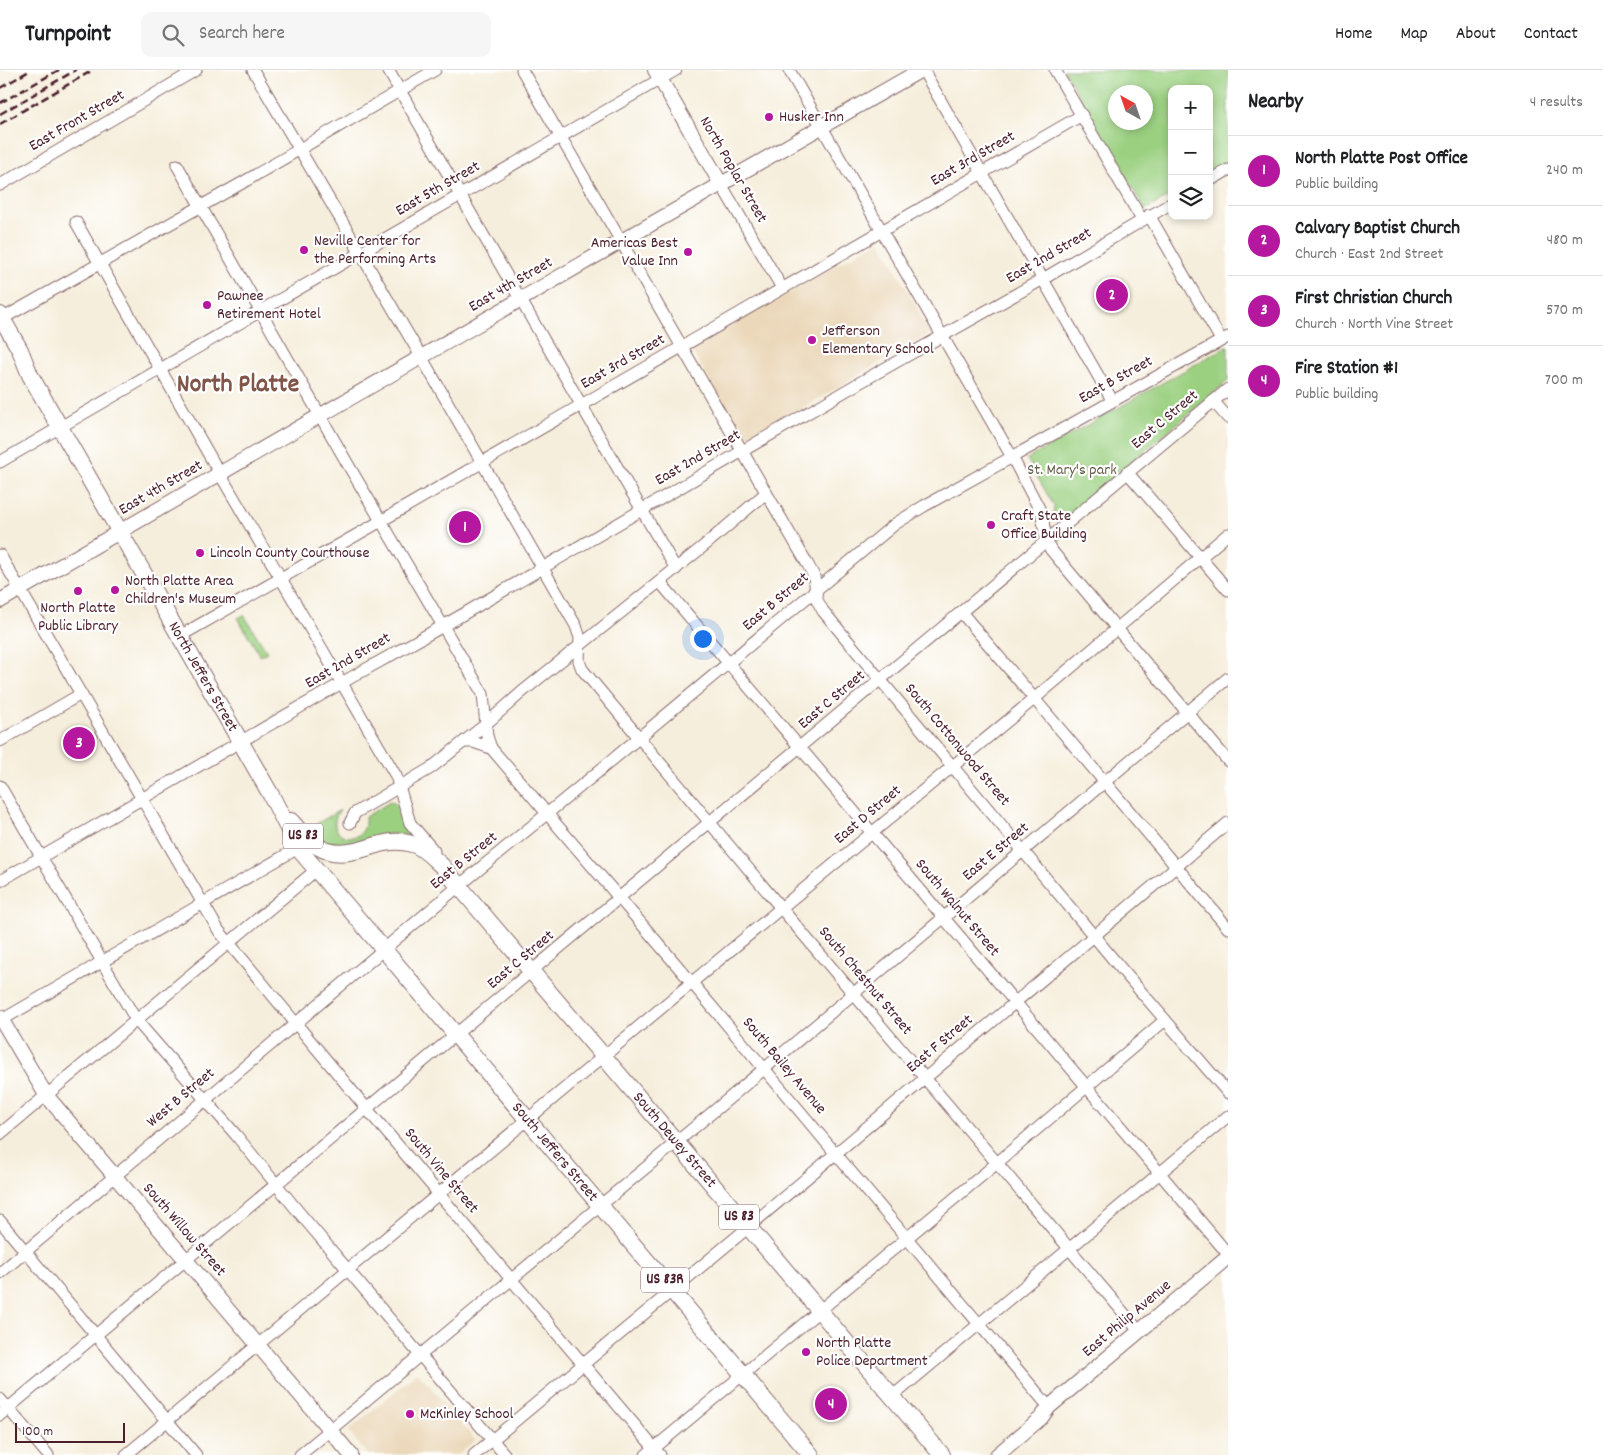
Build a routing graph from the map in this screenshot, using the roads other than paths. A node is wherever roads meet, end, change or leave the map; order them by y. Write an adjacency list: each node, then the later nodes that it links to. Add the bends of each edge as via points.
1 (196, 70): 21 (street, East Front Street)
2 (253, 70): 15 (street, South Chestnut Street)
3 (388, 70): 11 (street)
4 (435, 70): 11 (street)
5 (522, 70): 14 (street, South Cottonwood Street)
6 (676, 70): 10 (street, East 5th Street)
7 (789, 70): 13 (street)
8 (922, 70): 13 (main road, East 4th Street); 18 (street)
9 (1056, 70): 12 (street)
10 (657, 75): 14 (street, East 5th Street); 20 (main road, North Poplar Street)
11 (400, 91): 15 (street); 22 (street)
12 (1082, 114): 18 (street, East 3rd Street); 25 (street)
13 (822, 127): 20 (main road, East 4th Street); 27 (street)
14 (560, 137): 22 (street, East 5th Street); 28 (street, South Cottonwood Street)
15 (300, 150): 24 (street); 29 (street, South Chestnut Street)
16 (176, 165): 24 (street)
17 (1228, 170): 19 (street)
18 (982, 173): 27 (street, East 3rd Street); 31 (street)
19 (1213, 179)
20 (721, 184): 28 (main road, East 4th Street); 32 (street, North Poplar Street)
21 (0, 185)
22 (460, 195): 29 (street, East 5th Street); 33 (street)
23 (1168, 205): 25 (street, East 2nd Street)
24 (200, 207): 30 (street); 34 (street)
25 (1146, 218): 31 (street, East 2nd Street); 37 (street)
26 (76, 222): 30 (street, South Dewey Street)
27 (882, 231): 32 (street, East 3rd Street); 36 (street)
28 (621, 242): 33 (main road, East 4th Street); 38 (street, South Cottonwood Street)
29 (360, 252): 34 (street, East 5th Street); 39 (street, South Chestnut Street)
30 (100, 263): 35 (street); 40 (street, South Dewey Street)
31 (1043, 279): 36 (street, East 2nd Street); 42 (street)
32 (782, 288): 38 (street, East 3rd Street)
33 (521, 300): 39 (main road, East 4th Street); 44 (street)
34 (260, 311): 40 (street, East 5th Street); 45 (street)
35 (1, 322): 47 (highway, North Jeffers Street / US 83, via 20,350 30,375)
36 (943, 336): 48 (street, East 2nd Street); 49 (street)
37 (1225, 338): 42 (street, East B Street)
38 (681, 347): 44 (street, East 3rd Street); 48 (street, South Cottonwood Street)
39 (422, 358): 45 (main road, East 4th Street); 51 (street, South Chestnut Street)
40 (160, 369): 47 (street, East 5th Street); 53 (street, South Dewey Street)
41 (1228, 389): 43 (street, East C Street)
42 (1112, 400): 49 (street, East B Street)
43 (1214, 401): 46 (street); 52 (street, East C Street)
44 (581, 404): 51 (street, East 3rd Street); 55 (street)
45 (320, 416): 53 (main road, East 4th Street); 56 (street)
46 (1228, 418)
47 (60, 427): 50 (street, East 5th Street); 57 (highway, North Jeffers Street / US 83)
48 (742, 451): 54 (street, South Cottonwood Street); 55 (street, East 2nd Street)
49 (1012, 457): 59 (street, via 1042,514); 67 (street, East B Street, via 895,524)
50 (0, 462)
51 (481, 462): 56 (street, East 3rd Street); 62 (street, South Chestnut Street)
52 (1128, 472): 59 (street, East C Street); 61 (street)
53 (220, 474): 57 (main road, East 4th Street); 64 (street, South Dewey Street)
54 (766, 493): 63 (street); 67 (street, South Cottonwood Street, via 814,576)
55 (641, 509): 62 (street, East 2nd Street); 63 (street)
56 (381, 521): 64 (street, East 3rd Street); 71 (street)
57 (120, 532): 66 (main road, East 4th Street); 73 (highway, North Jeffers Street / US 83)
58 (1228, 534): 61 (street, East D Street)
59 (1046, 541): 70 (street, East C Street); 72 (street)
60 (0, 555): 66 (street, South Vine Street)
61 (1200, 557): 68 (street); 72 (street, East D Street)
62 (542, 567): 71 (street, East 2nd Street); 74 (street, South Chestnut Street, via 576,626)
63 (676, 569): 65 (street)
64 (281, 578): 73 (street, East 3rd Street); 78 (street, South Dewey Street)
65 (660, 582): 74 (street); 75 (street, South Walnut Street)
66 (20, 590): 69 (main road, East 4th Street); 79 (street, South Vine Street)
67 (816, 590): 75 (street, East B Street); 77 (street, South Cottonwood Street, via 823,611)
68 (1228, 590)
69 (0, 602)
70 (961, 612): 77 (street, East C Street); 81 (street)
71 (443, 626): 78 (street, East 2nd Street); 80 (street)
72 (1117, 628): 81 (street, East D Street); 83 (street)
73 (180, 636): 87 (highway, North Jeffers Street / US 83)
74 (579, 646): 82 (street); 85 (street, South Chestnut Street, via 578,661 582,669)
75 (729, 663): 85 (street, East B Street); 89 (street, South Walnut Street)
76 (1228, 678): 83 (street, East E Street)
77 (881, 680): 89 (street, East C Street); 92 (street, South Cottonwood Street)
78 (342, 682): 87 (street, East 2nd Street); 95 (street, South Dewey Street, via 396,776)
79 (81, 694): 86 (street); 97 (street, South Vine Street)
80 (483, 694): 82 (street); 84 (street, South Bailey Avenue)
81 (1034, 699): 92 (street, East D Street); 93 (street)
82 (500, 711): 84 (street)
83 (1187, 712): 91 (street); 93 (street, East E Street)
84 (486, 724): 88 (street); 90 (street, South Bailey Avenue)
85 (640, 738): 98 (street, East B Street); 100 (street, South Chestnut Street)
86 (0, 741)
87 (241, 742): 96 (highway, North Jeffers Street / US 83); 97 (street, East 2nd Street)
88 (464, 742): 90 (street); 95 (street)
89 (800, 747): 100 (street, East C Street); 102 (street, South Walnut Street)
90 (491, 748): 98 (street, South Bailey Avenue)
91 (1228, 761)
92 (953, 766): 102 (street, East D Street); 105 (street, South Cottonwood Street)
93 (1104, 782): 105 (street, East E Street); 107 (street)
94 (0, 786): 106 (street)
95 (399, 788): 99 (street, via 355,813); 109 (street, South Dewey Street, via 410,823 445,864)
96 (271, 795): 103 (highway, North Jeffers Street / US 83R); 104 (highway, North Jeffers Street / US 83, via 306,839 330,852 349,852 394,841)
97 (141, 800): 106 (street, East 2nd Street); 113 (street, South Vine Street)
98 (547, 814): 111 (street, East B Street); 112 (street, South Bailey Avenue)
99 (350, 823)
100 (710, 823): 112 (street, East C Street); 114 (street, South Chestnut Street)
101 (1228, 823): 107 (street, East F Street)
102 (872, 832): 114 (street, East D Street); 115 (street, South Walnut Street)
103 (298, 848): 108 (highway, South Jeffers Street / US 83R); 113 (street)
104 (422, 849): 109 (highway, South Dewey Street / US 83)
105 (1023, 850): 115 (street, East E Street); 117 (street, South Cottonwood Street)
106 (41, 858): 110 (street, East 2nd Street); 120 (street)
107 (1176, 867): 116 (street); 117 (street, East F Street)
108 (316, 870): 118 (street); 119 (highway, South Jeffers Street / US 83R)
109 (446, 871): 111 (highway, South Dewey Street / US 83)
110 (0, 881)
111 (460, 885): 119 (street, East B Street); 121 (highway, South Dewey Street / US 83)
112 (619, 898): 121 (street, East C Street); 122 (street, South Bailey Avenue)
113 (202, 904): 118 (street, South Vine Street); 120 (street)
114 (781, 908): 122 (street, East D Street); 123 (street, South Chestnut Street)
115 (943, 917): 123 (street, East E Street); 124 (street, South Walnut Street)
116 (1228, 928)
117 (1094, 936): 124 (street, East F Street); 127 (street, South Cottonwood Street)
118 (228, 944): 126 (street); 128 (street, South Vine Street)
119 (384, 950): 128 (street, West B Street); 129 (highway, South Jeffers Street / US 83R)
120 (102, 962): 125 (street); 126 (street)
121 (532, 972): 129 (street, East C Street); 130 (highway, South Dewey Street / US 83)
122 (692, 983): 130 (street, East D Street); 131 (street, South Bailey Avenue)
123 (854, 993): 131 (street, East E Street); 132 (street, South Chestnut Street)
124 (1015, 1002): 132 (street, East F Street); 133 (street, South Walnut Street)
125 (1, 1019): 135 (main road, South Willow Street)
126 (136, 1020): 135 (street); 136 (street)
127 (1165, 1020): 133 (street); 134 (street, South Cottonwood Street)
128 (295, 1024): 136 (street, West B Street); 137 (street, South Vine Street)
129 (456, 1035): 137 (street, East C Street); 139 (highway, South Jeffers Street / US 83R)
130 (603, 1057): 139 (street, East D Street); 141 (highway, South Dewey Street / US 83)
131 (764, 1069): 141 (street, East E Street); 142 (street, South Bailey Avenue)
132 (925, 1078): 142 (street, East F Street); 143 (street, South Chestnut Street)
133 (1086, 1086): 143 (street); 144 (street, South Walnut Street)
134 (1228, 1092)
135 (46, 1095): 140 (street); 145 (main road, South Willow Street)
136 (205, 1100): 145 (street, West B Street); 146 (street)
137 (367, 1110): 146 (street, East C Street); 147 (street, South Vine Street)
138 (1228, 1116): 144 (street)
139 (528, 1120): 147 (street, East D Street); 148 (highway, South Jeffers Street / US 83R)
140 (0, 1134)
141 (676, 1142): 148 (street, East E Street); 150 (highway, South Dewey Street / US 83)
142 (836, 1154): 150 (street, East F Street); 151 (street, South Bailey Avenue)
143 (997, 1163): 151 (street); 152 (street, South Chestnut Street)
144 (1159, 1173): 152 (street); 154 (street, South Walnut Street)
145 (114, 1176): 153 (street, West B Street); 155 (main road, South Willow Street)
146 (277, 1185): 155 (street, East C Street); 156 (street)
147 (439, 1194): 156 (street, East D Street); 158 (street, South Vine Street)
148 (601, 1205): 158 (street, East E Street); 159 (highway, South Jeffers Street / US 83R)
149 (0, 1221): 153 (street)
150 (748, 1227): 159 (street, East F Street); 160 (highway, South Dewey Street / US 83)
151 (907, 1238): 160 (street); 161 (street, South Bailey Avenue)
152 (1069, 1248): 161 (street); 162 (street, South Chestnut Street)
153 (26, 1252): 157 (street, West B Street); 163 (street)
154 (1228, 1256): 162 (main road, East Philip Avenue)
155 (186, 1260): 163 (street, East C Street); 164 (main road, South Willow Street)
156 (349, 1269): 164 (street, East D Street); 165 (street)
157 (0, 1273)
158 (511, 1279): 165 (street, East E Street); 166 (street, South Vine Street)
159 (673, 1290): 166 (street, East F Street); 167 (highway, South Jeffers Street / US 83R)
160 (819, 1311): 167 (street); 168 (highway, South Dewey Street / US 83)
161 (979, 1324): 168 (street); 170 (street, South Bailey Avenue)
162 (1139, 1331): 170 (main road, East Philip Avenue)
163 (95, 1336): 171 (street, East C Street); 172 (street)
164 (259, 1344): 172 (street, East D Street); 173 (main road, South Willow Street)
165 (421, 1354): 173 (street, East E Street); 174 (street)
166 (583, 1364): 174 (street, East F Street); 175 (street, South Vine Street)
167 (743, 1374): 175 (street); 183 (highway, South Jeffers Street / US 83R)
168 (893, 1396): 184 (highway, South Dewey Street / US 83)
169 (0, 1399): 171 (street)
170 (1048, 1407): 185 (main road, East Philip Avenue); 186 (main road, East Philip Avenue, via 1041,1418)
171 (4, 1412): 176 (street)
172 (167, 1421): 177 (street, East D Street); 178 (street)
173 (330, 1430): 179 (street, East E Street); 180 (main road, South Willow Street)
174 (492, 1440): 181 (street, East F Street); 182 (street)
175 (653, 1453)
176 (48, 1455)
177 (126, 1455)
178 (196, 1455)
179 (300, 1455)
180 (352, 1455)
181 (474, 1455)
182 (505, 1455)
183 (811, 1455)
184 (942, 1455)
185 (986, 1455)
186 (997, 1455)

